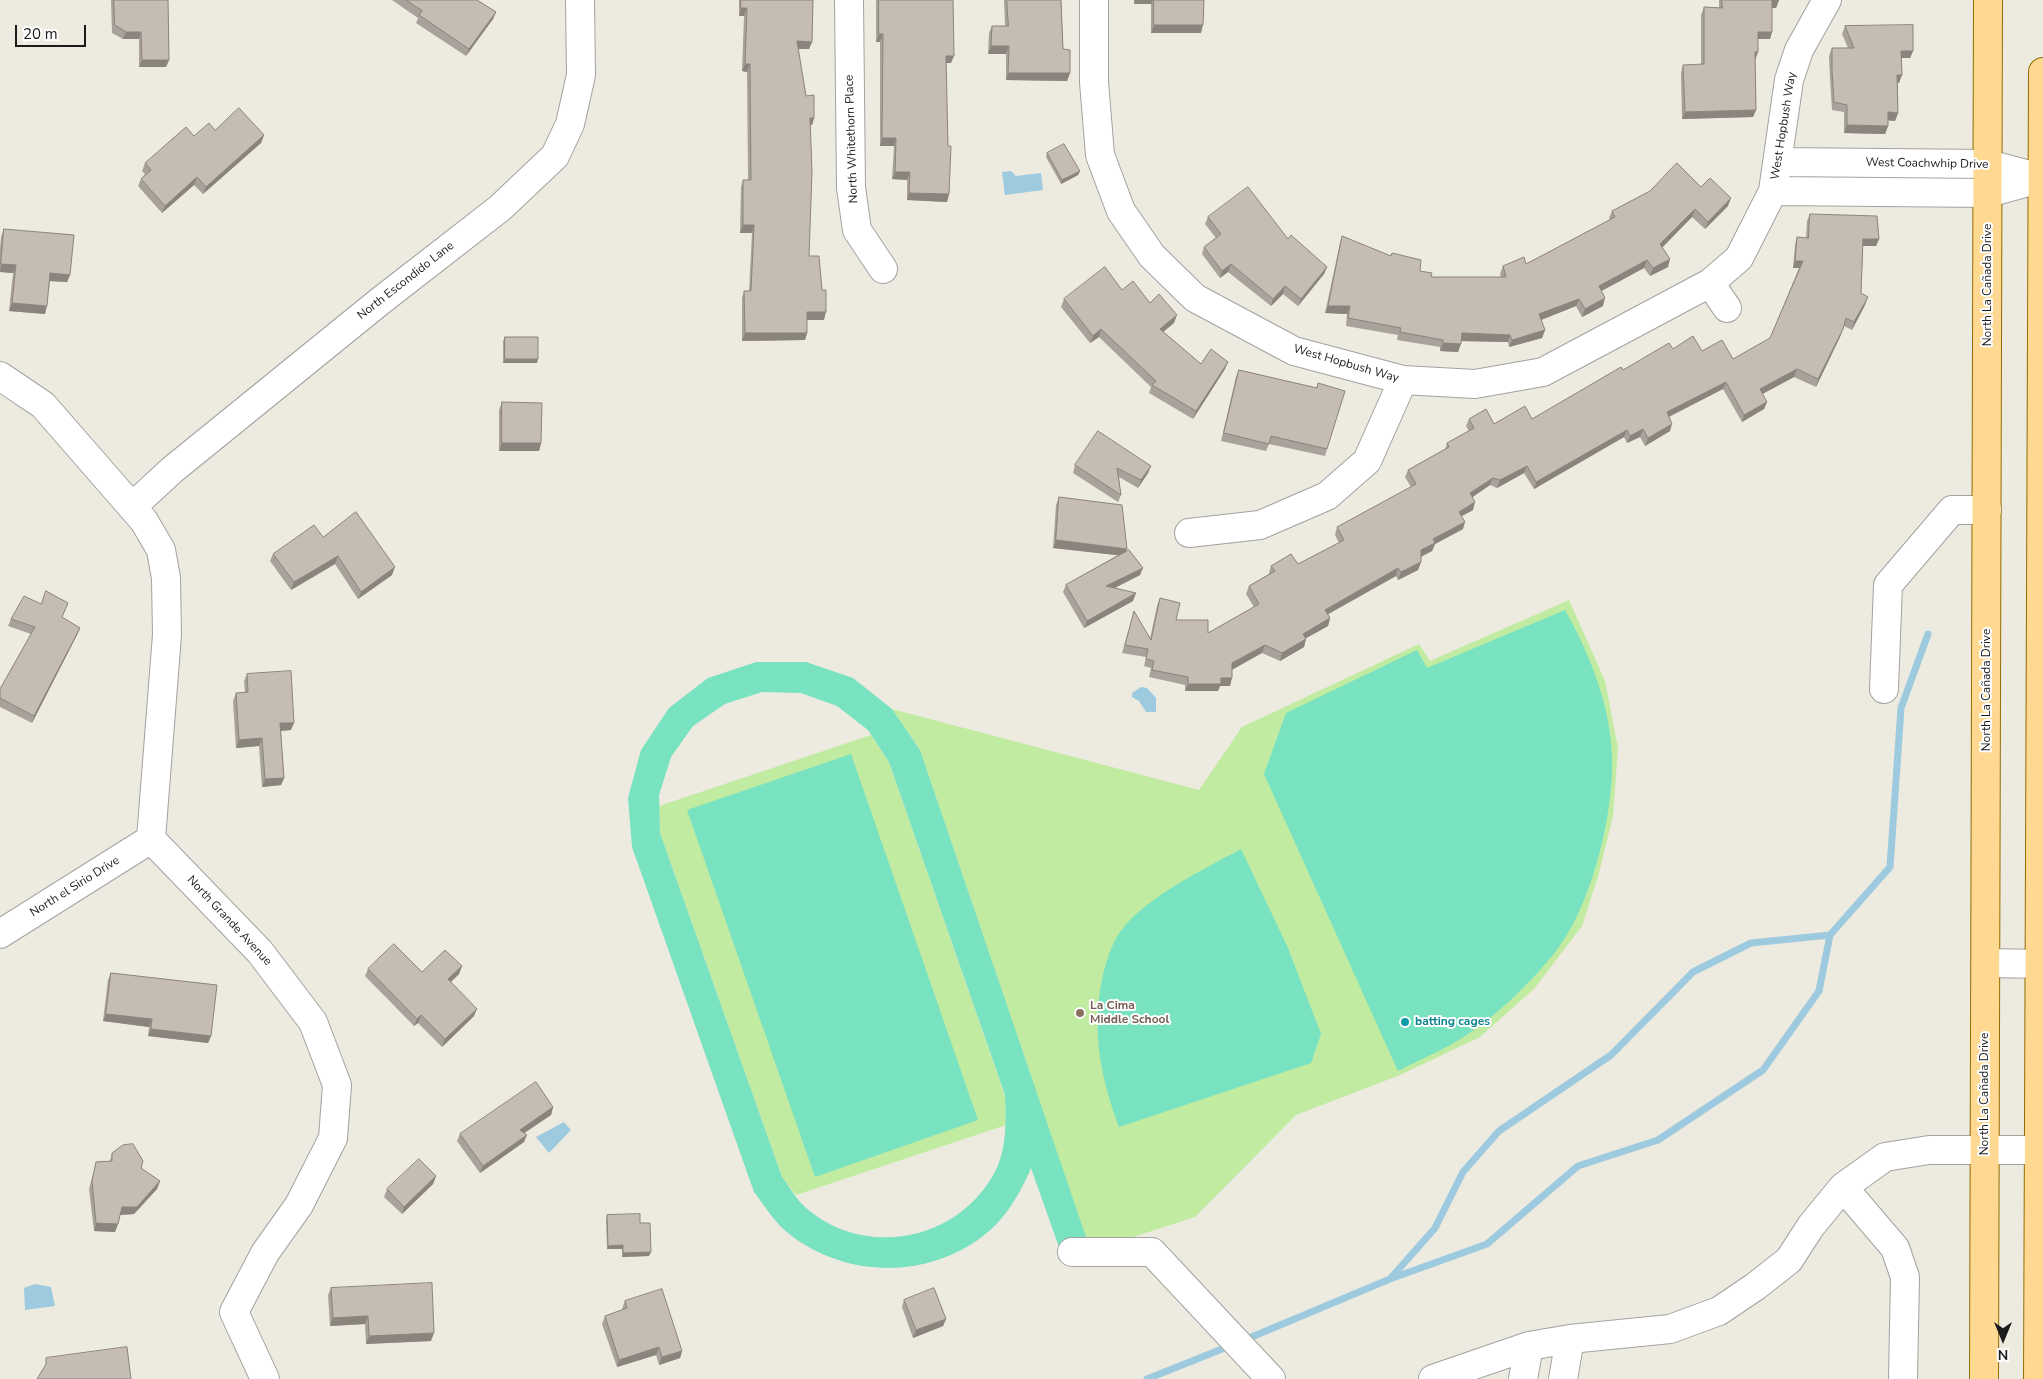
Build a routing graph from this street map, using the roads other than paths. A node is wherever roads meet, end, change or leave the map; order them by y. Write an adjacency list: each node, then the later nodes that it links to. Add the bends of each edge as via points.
1 (580, 0): 18 (street, North Escondido Lane, via 581,75 570,124 555,156 500,208 172,470)
2 (849, 0): 12 (street, North Whitethorn Place, via 852,188 857,230)
3 (1094, 0): 16 (street, West Hopbush Way, via 1094,82 1100,155 1121,211 1152,256 1195,298 1294,351)
4 (1827, 0): 7 (street, West Hopbush Way, via 1798,50 1789,80)
5 (1988, 0): 8 (main road, North La Cañada Drive)
6 (2043, 72): 9 (main road)
7 (1779, 162): 8 (street, West Coachwhip Drive); 10 (street, West Hopbush Way)
8 (1988, 164): 9 (street, West Coachwhip Drive); 11 (main road, North La Cañada Drive)
9 (2043, 178): 11 (street); 20 (main road)
10 (1773, 191): 11 (street); 13 (street, West Hopbush Way, via 1739,258)
11 (1988, 192): 17 (main road, North La Cañada Drive)
12 (883, 270)
13 (1710, 283): 14 (street); 16 (street, West Hopbush Way, via 1543,372 1475,384)
14 (1727, 308)
15 (0, 376): 18 (street, via 43,405)
16 (1403, 380): 19 (street, via 1367,461 1327,496 1260,526)
17 (1987, 510): 21 (street, via 1952,510 1888,585); 24 (main road, North La Cañada Drive)
18 (138, 514): 22 (street, via 161,550 167,594 167,635)
19 (1189, 533)
20 (2042, 627): 25 (main road)
21 (1884, 689)
22 (151, 839): 23 (street, North el Sirio Drive); 32 (street, North Grande Avenue, via 260,952 313,1022 336,1085 332,1138 299,1205 264,1253 234,1312)
23 (0, 934)
24 (1986, 963): 25 (street); 26 (main road, North La Cañada Drive)
25 (2041, 964): 27 (main road)
26 (1984, 1150): 27 (street); 28 (street, via 1929,1150 1885,1158); 38 (main road, North La Cañada Drive)
27 (2038, 1150): 39 (main road)
28 (1843, 1188): 30 (street, via 1811,1226 1789,1260 1719,1310 1670,1330); 37 (street, via 1895,1248 1905,1277)
29 (1072, 1252): 33 (street, via 1152,1252)
30 (1570, 1339): 31 (street); 36 (street)
31 (1529, 1346): 34 (street); 35 (street)
32 (265, 1379)
33 (1271, 1379)
34 (1433, 1379)
35 (1523, 1379)
36 (1563, 1379)
37 (1903, 1379)
38 (1984, 1379)
39 (2038, 1379)

